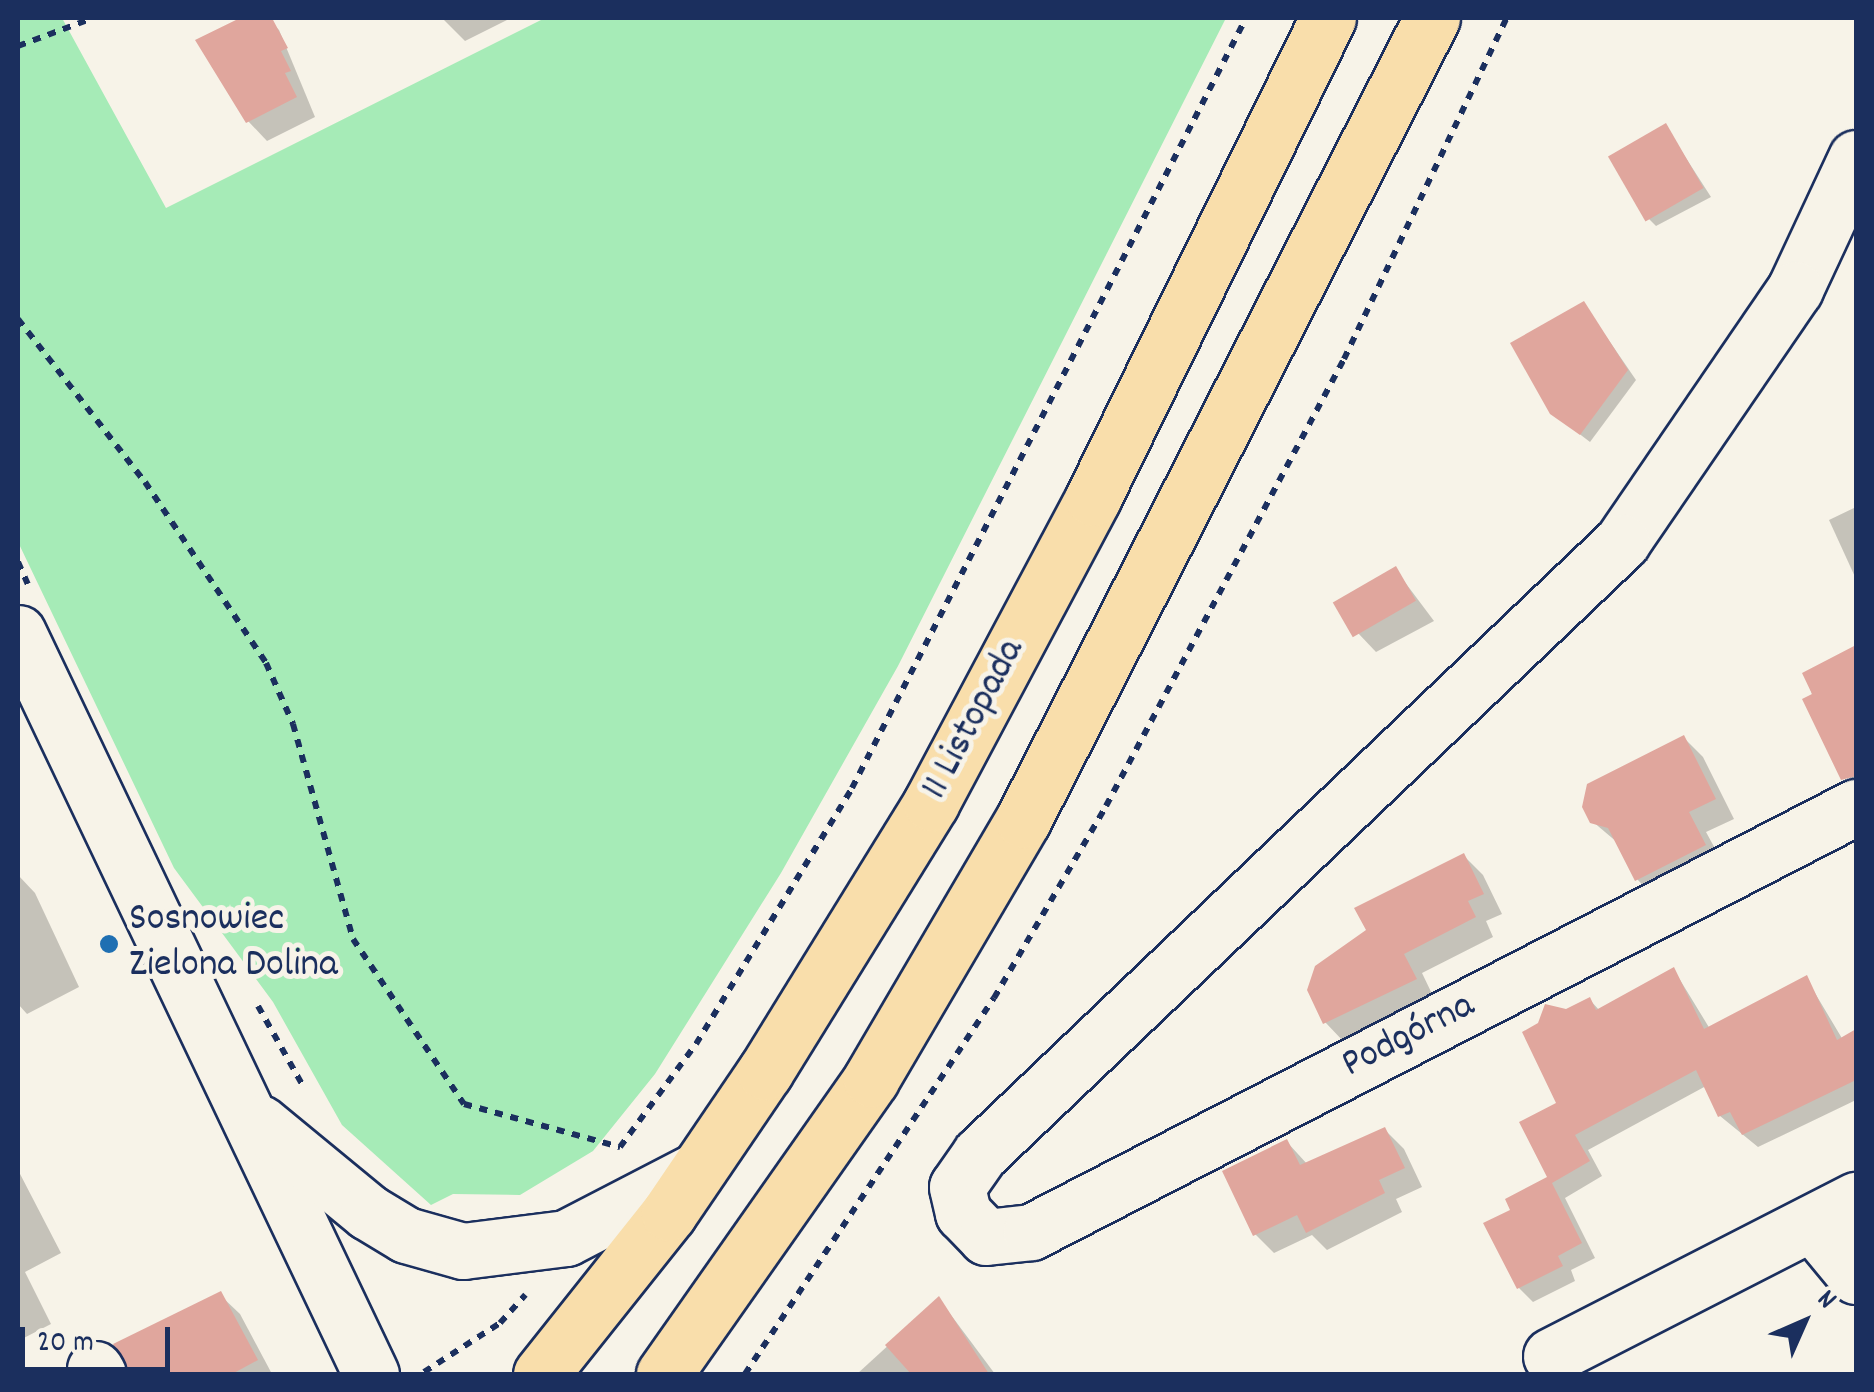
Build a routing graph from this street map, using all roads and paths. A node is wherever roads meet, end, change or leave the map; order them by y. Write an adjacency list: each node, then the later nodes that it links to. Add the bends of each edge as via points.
1 (93, 18): 6 (path)
2 (1246, 18): 8 (path, via 852,788 696,1044 620,1148 464,1104 353,940 292,724 266,662 145,482)
3 (1328, 18): 12 (main road, 11 Listopada, via 1093,498 931,803)
4 (1432, 18): 18 (main road, via 1023,820 872,1079)
5 (1507, 18): 19 (path, via 1326,394 1106,806 994,998)
6 (18, 46)
7 (1856, 158): 10 (street, Podgórna, via 1795,289 1622,542 980,1154 956,1186 963,1214 986,1237 1030,1232)
8 (18, 319)
9 (18, 633): 11 (street)
10 (1856, 807)
11 (246, 1111): 12 (street, via 368,1212 406,1234 463,1250 566,1238); 16 (street)
12 (697, 1170): 17 (main road, 11 Listopada)
13 (1834, 1211): 14 (street); 15 (street)
14 (1856, 1276)
15 (1550, 1356)
16 (370, 1374)
17 (541, 1374)
18 (664, 1374)
19 (745, 1374)

